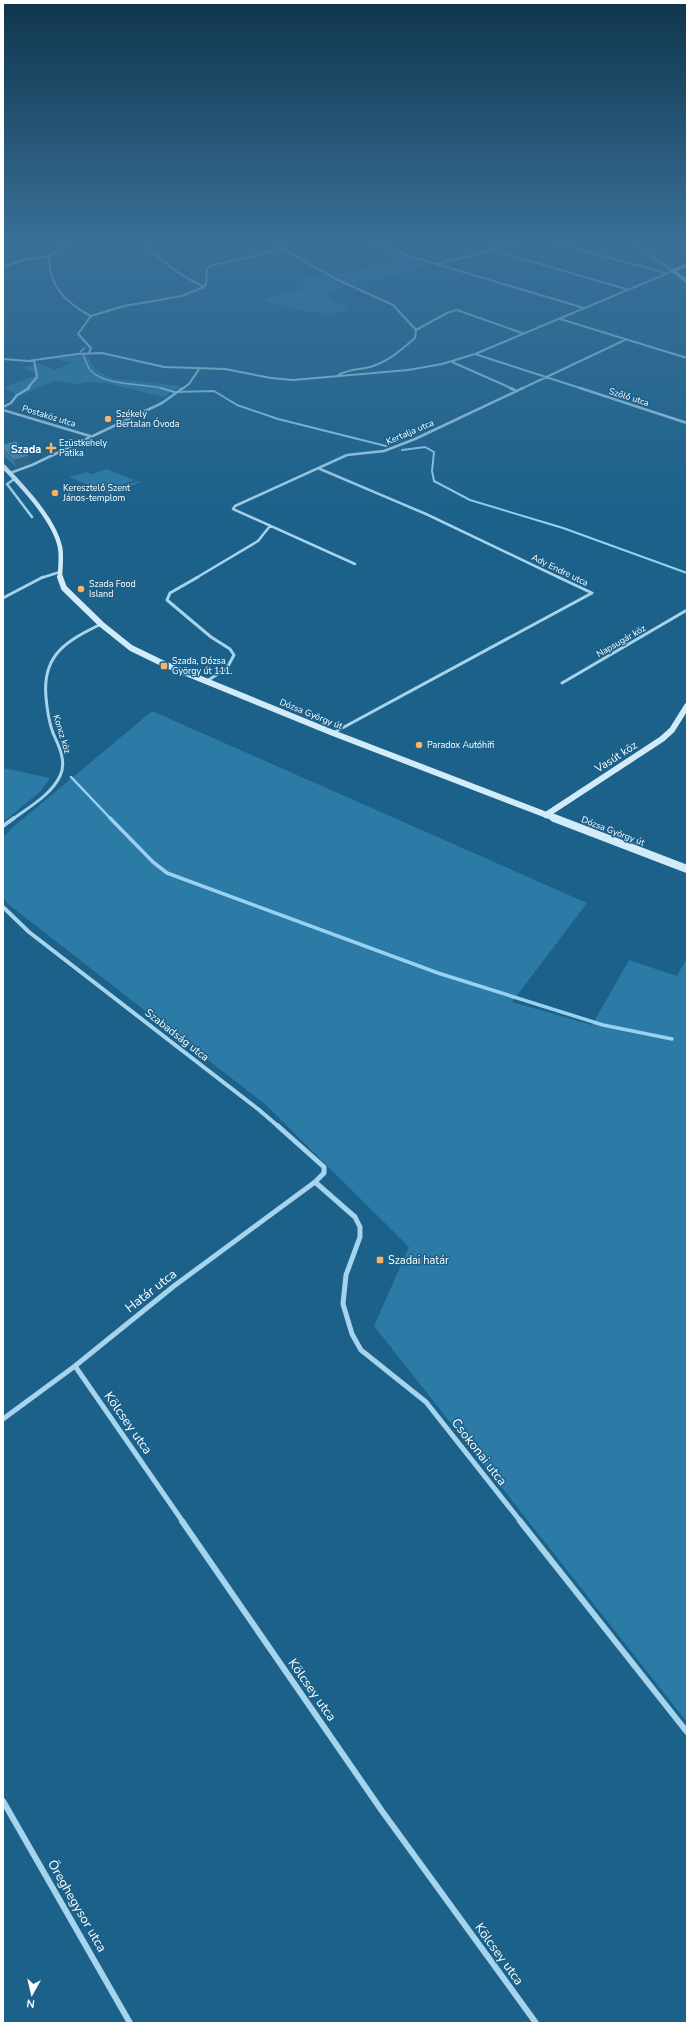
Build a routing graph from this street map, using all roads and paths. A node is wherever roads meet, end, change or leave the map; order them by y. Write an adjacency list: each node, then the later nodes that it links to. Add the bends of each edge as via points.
1 (79, 336): 6 (street, via 91,348)
2 (415, 336): 13 (street, via 391,358 371,367)
3 (518, 336): 7 (street)
4 (615, 336): 5 (street)
5 (627, 339): 8 (street); 14 (street, Kertalja utca)
6 (89, 353): 10 (street); 12 (street, via 120,355 173,368)
7 (475, 354): 11 (street); 14 (street, Szőlő utca)
8 (687, 358)
9 (3, 359): 10 (street)
10 (34, 360): 16 (street, via 37,377 29,388 18,394)
11 (452, 362): 13 (street); 15 (street)
12 (199, 368): 13 (street, via 236,370 287,380); 18 (street, via 193,380 162,403)
13 (337, 376)
14 (549, 377): 15 (street, Kertalja utca); 17 (street, Szőlő utca)
15 (517, 391): 20 (street, Kertalja utca, via 415,439 384,451 347,455)
16 (3, 409): 18 (street, Postaköz utca)
17 (687, 423)
18 (90, 436): 21 (street)
19 (3, 466): 21 (main road, Dózsa György út)
20 (320, 469): 24 (street, Kertalja utca, via 233,509); 33 (street, Ady Endre utca, via 426,514 592,593)
21 (10, 473): 22 (main road, Dózsa György út)
22 (16, 478): 23 (street, via 6,484); 26 (main road, Dózsa György út, via 53,529 60,547)
23 (32, 517)
24 (270, 526): 25 (street, Kertalja utca); 30 (street, via 258,541 167,597 167,600 211,637 230,649 234,655 233,662 228,667)
25 (355, 564)
26 (60, 572): 27 (street, via 42,577); 29 (main road, Dózsa György út, via 64,588)
27 (3, 598)
28 (687, 610): 31 (street, Napsugár köz)
29 (101, 624): 30 (main road, Dózsa György út, via 137,651); 35 (street, Koncz köz, via 68,641 53,656 49,664 44,676 44,691 52,729 62,753 62,770 48,791)
30 (206, 681): 33 (main road, Dózsa György út)
31 (562, 683)
32 (687, 706): 34 (main road, Vasút köz, via 672,730 662,739)
33 (333, 732): 34 (main road, Dózsa György út)
34 (546, 815): 36 (main road, Dózsa György út)
35 (3, 826)
36 (687, 869)
37 (3, 907): 38 (street, Szabadság utca, via 22,925 258,1109 306,1151 324,1167 324,1173)
38 (315, 1182): 39 (street, Határ utca, via 174,1286); 41 (street, Csokonai utca, via 355,1217 360,1227 360,1237 346,1275 343,1304 352,1334 361,1350 426,1402)
39 (75, 1366): 40 (street, Határ utca); 44 (street, Kölcsey utca, via 382,1811)
40 (3, 1419)
41 (687, 1732)
42 (3, 1801): 43 (street, Öreghegysor utca)
43 (130, 2023)
44 (536, 2023)

